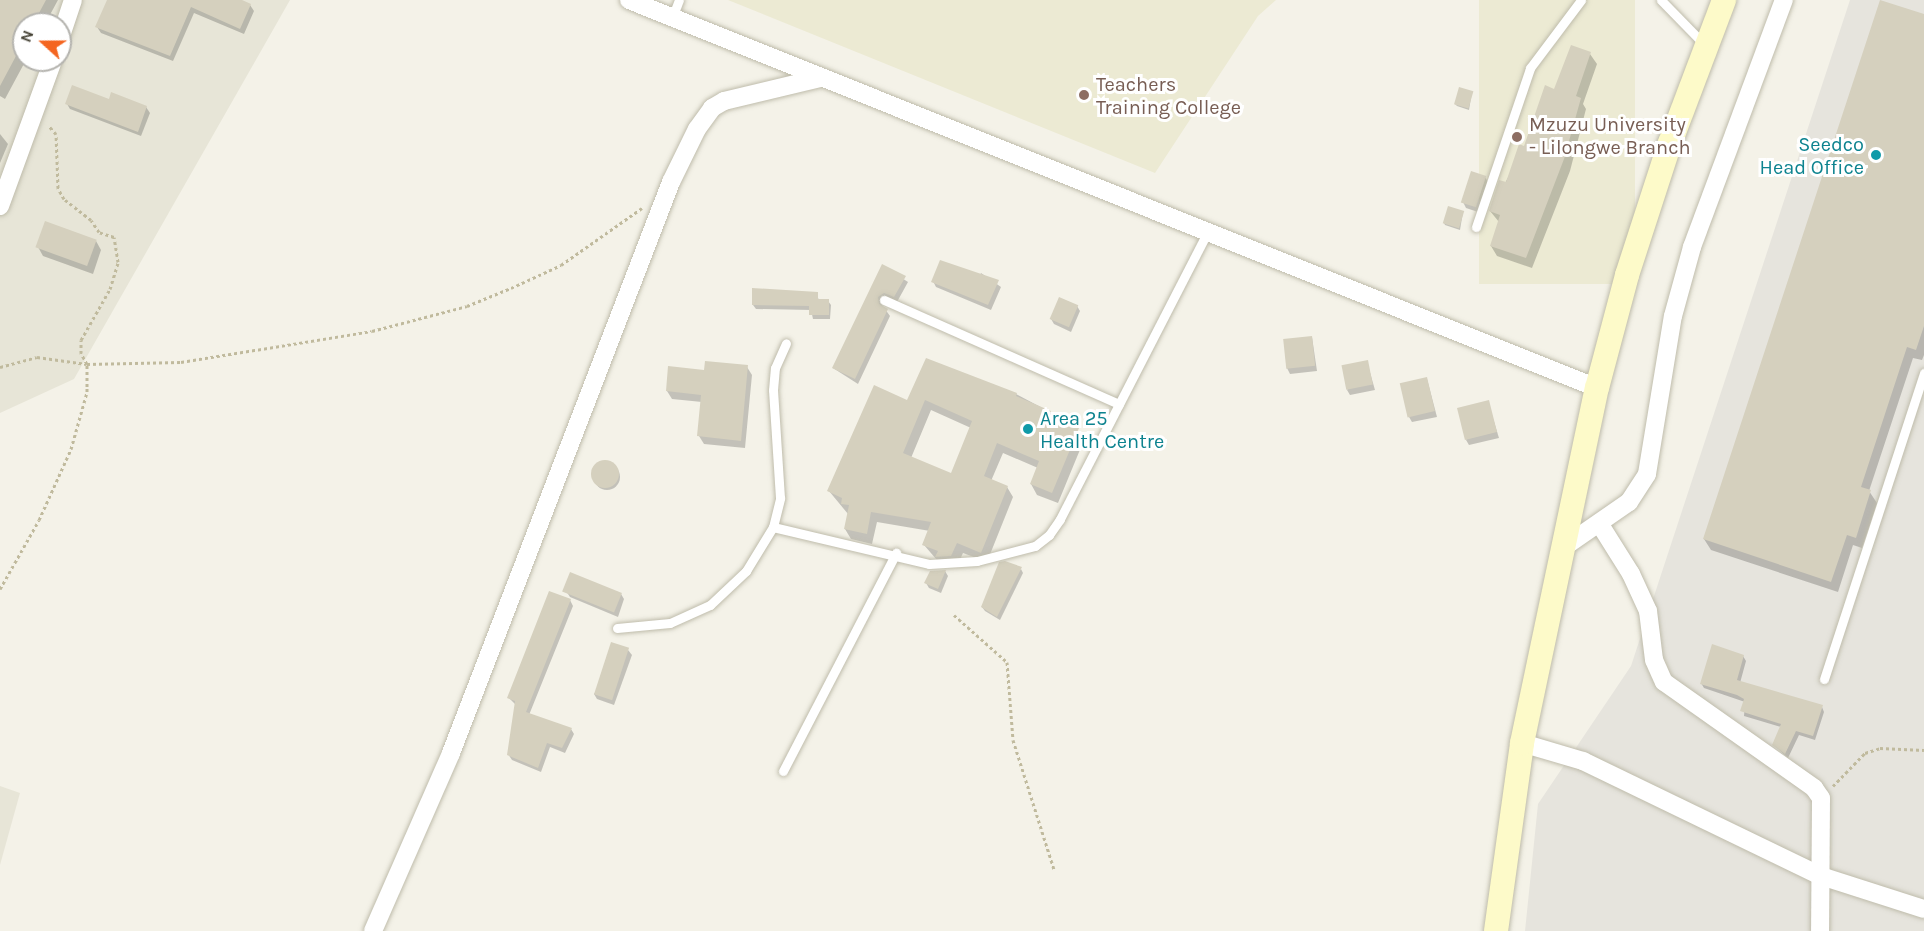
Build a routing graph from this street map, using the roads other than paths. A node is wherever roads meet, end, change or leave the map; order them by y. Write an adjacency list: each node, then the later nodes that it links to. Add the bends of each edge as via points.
1 (629, 0): 7 (street)
2 (679, 0): 7 (lane)
3 (1581, 0): 12 (lane, via 1530,68)
4 (1661, 0): 8 (lane)
5 (1724, 0): 8 (main road)
6 (1784, 0): 19 (street, via 1692,247 1673,316 1647,474 1629,502)
7 (672, 18): 10 (street)
8 (1706, 45): 17 (main road, via 1627,274)
9 (49, 72): 11 (street)
10 (819, 78): 13 (street); 29 (street, via 724,101 700,123 671,182 451,753)
11 (0, 206)
12 (1476, 226)
13 (1207, 233): 17 (street); 18 (lane)
14 (884, 300): 18 (lane)
15 (786, 343): 20 (lane, via 773,390 780,498)
16 (1924, 373): 24 (lane)
17 (1597, 388): 21 (main road)
18 (1119, 404): 22 (lane, via 1060,519 1049,536 1035,546 977,561 929,564)
19 (1599, 523): 21 (street); 27 (street, via 1648,610 1654,660 1664,682 1814,788 1821,798)
20 (773, 527): 22 (lane); 23 (lane, via 746,571 710,605 670,623)
21 (1561, 549): 25 (main road)
22 (896, 553): 26 (lane)
23 (617, 628)
24 (1824, 679)
25 (1522, 743): 27 (street, via 1583,761); 30 (main road)
26 (783, 771)
27 (1821, 876): 28 (street); 31 (street)
28 (1924, 909)
29 (373, 931)
30 (1496, 931)
31 (1820, 931)

